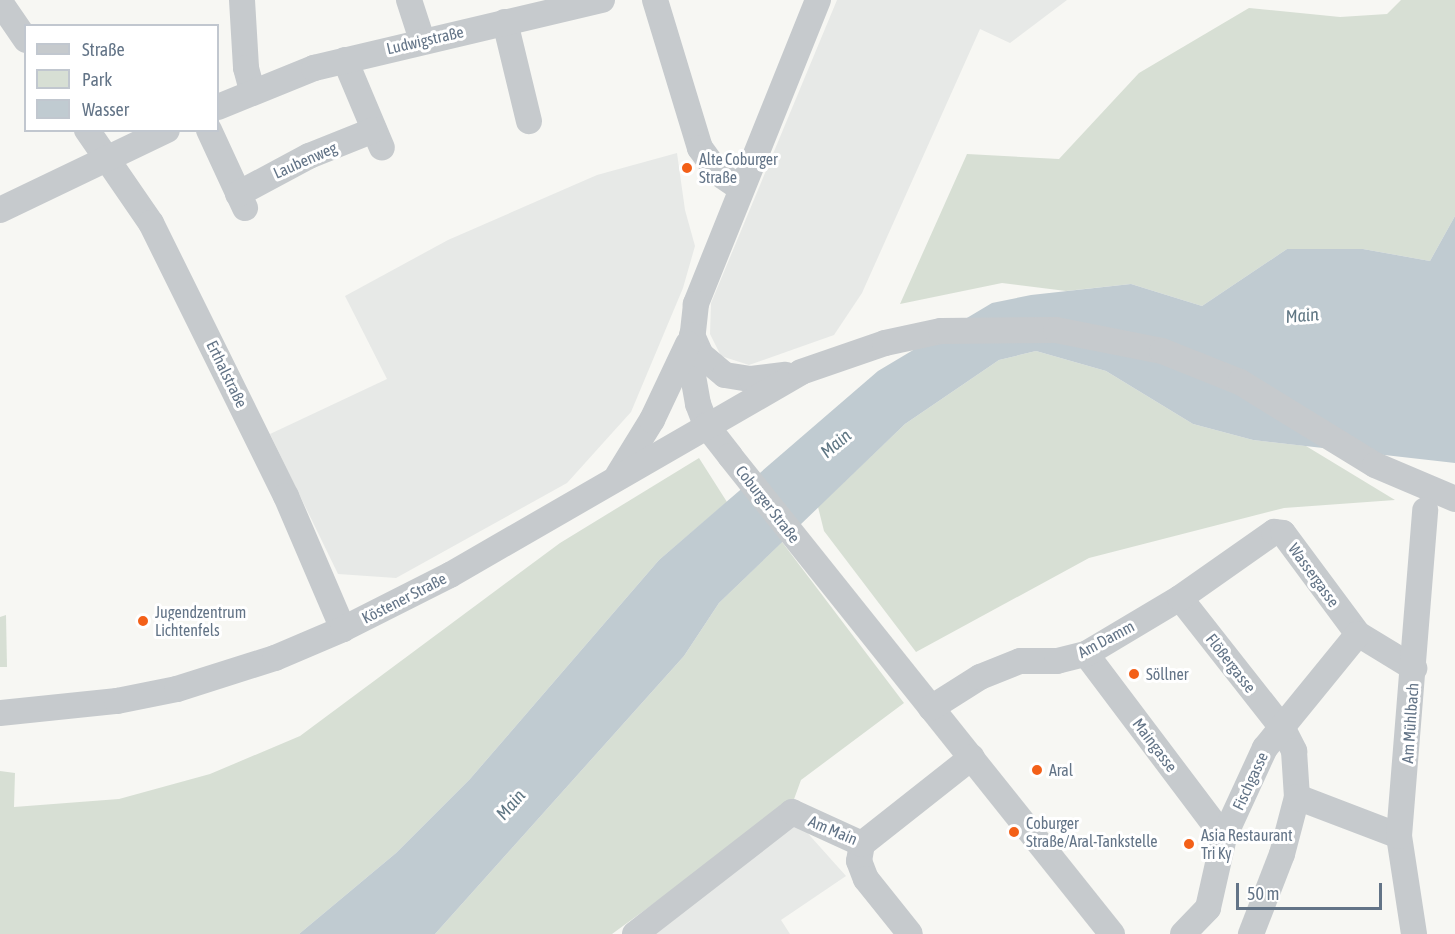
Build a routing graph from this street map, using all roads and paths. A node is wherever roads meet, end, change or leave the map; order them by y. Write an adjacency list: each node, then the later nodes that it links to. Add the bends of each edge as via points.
1 (242, 0): 11 (street, via 246,68)
2 (409, 0): 9 (street)
3 (602, 0): 7 (street, Ludwigstraße)
4 (655, 0): 18 (street, via 700,148 718,173)
5 (818, 0): 18 (street, Coburger Straße)
6 (0, 2): 8 (street)
7 (505, 22): 9 (street, Ludwigstraße); 13 (street)
8 (24, 37)
9 (422, 40): 10 (street, Ludwigstraße)
10 (345, 60): 11 (street, Ludwigstraße); 16 (street, Laubenweg, via 378,139 309,156 241,201)
11 (252, 91): 12 (street, Ludwigstraße)
12 (219, 107)
13 (529, 121)
14 (88, 132): 17 (street, Erthalstraße)
15 (163, 132): 17 (street)
16 (209, 132)
17 (107, 159): 19 (street); 27 (street, Erthalstraße, via 151,223 230,379)
18 (740, 188): 20 (street, Coburger Straße, via 705,274)
19 (0, 210)
20 (692, 335): 21 (street, via 702,355 725,375 751,379); 22 (street, Coburger Straße, via 692,380); 23 (street, Köstener Straße, via 652,420)
21 (801, 372): 22 (street, Köstener Straße); 24 (street, via 912,336 968,329 1056,330 1137,344 1240,382 1383,470)
22 (706, 425): 23 (street, Köstener Straße); 31 (street, Coburger Straße)
23 (617, 477): 27 (street, Köstener Straße, via 450,574)
24 (1455, 500)
25 (1425, 510): 30 (street, Am Mühlbach)
26 (1180, 597): 28 (street, Wassergasse, via 1274,532 1283,533); 29 (street, Am Damm); 33 (street, Flößergasse)
27 (343, 629): 32 (street, Köstener Straße, via 275,658 177,689 117,701)
28 (1358, 634): 30 (street, Wassergasse); 33 (street, Fischgasse)
29 (1086, 654): 31 (street, Am Damm, via 1057,661 1020,661 980,677); 37 (street, Maingasse)
30 (1414, 668): 36 (street, Am Mühlbach)
31 (931, 708): 34 (street, Coburger Straße)
32 (0, 713)
33 (1283, 729): 35 (street, Fischgasse, via 1294,751); 37 (street, Fischgasse, via 1265,748)
34 (972, 757): 38 (street, Am Main); 42 (street, Coburger Straße)
35 (1297, 797): 36 (street); 45 (street, Fischgasse, via 1282,854)
36 (1399, 836): 46 (street, Am Mühlbach)
37 (1224, 837): 39 (street, Fischgasse)
38 (862, 843): 40 (street, Am Main, via 792,812); 41 (street, via 859,861 866,879)
39 (1208, 908): 43 (street); 44 (street, Fischgasse)
40 (635, 934)
41 (910, 934)
42 (1112, 934)
43 (1183, 934)
44 (1215, 934)
45 (1251, 934)
46 (1414, 934)

